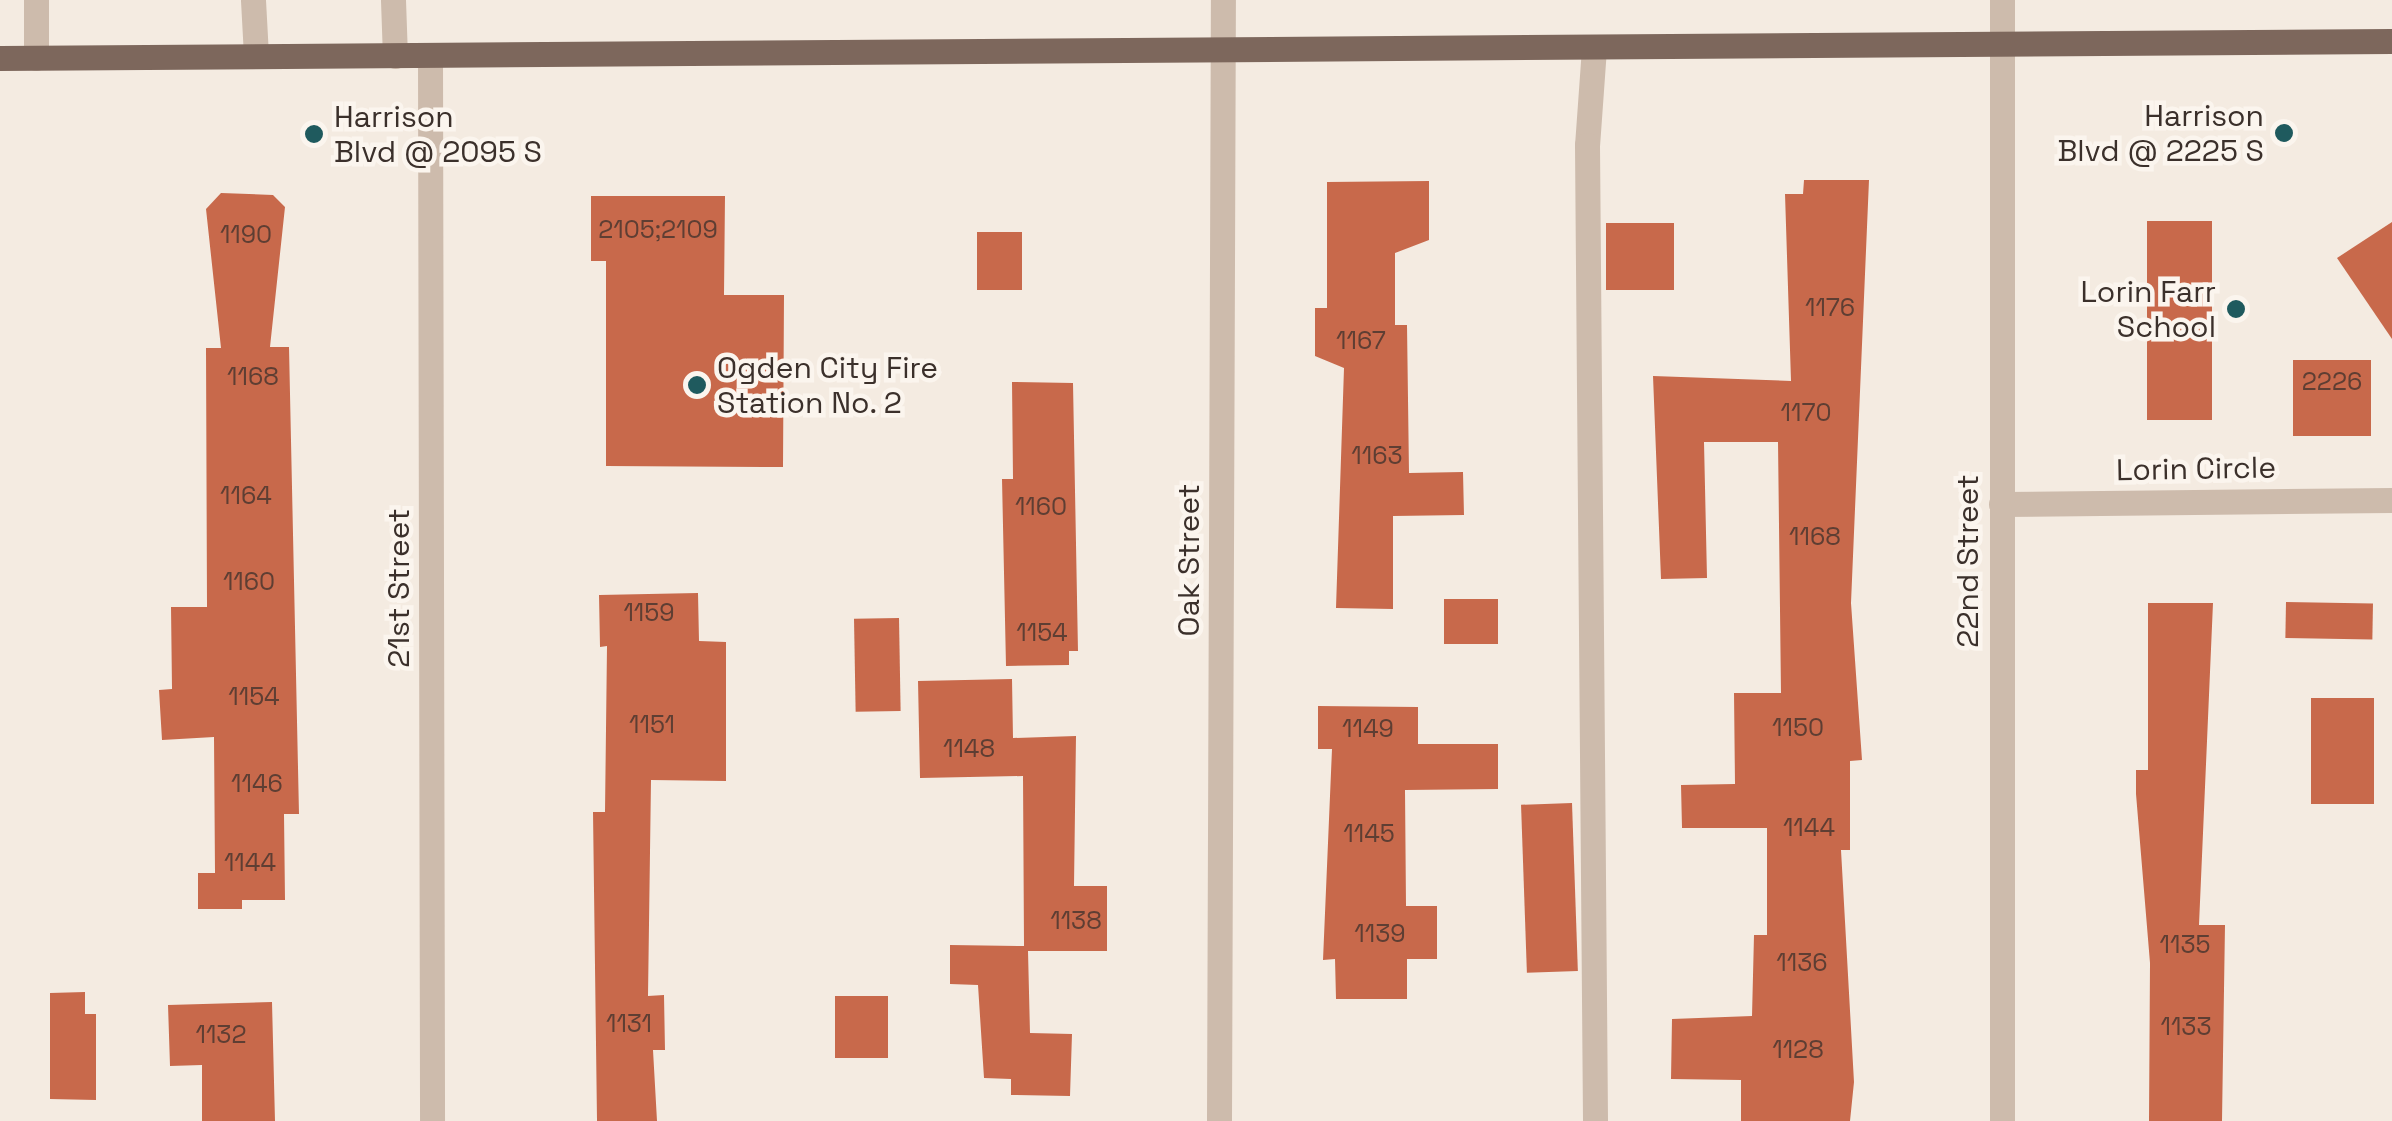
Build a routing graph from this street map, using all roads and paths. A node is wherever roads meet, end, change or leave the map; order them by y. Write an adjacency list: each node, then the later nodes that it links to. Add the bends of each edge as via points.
1 (36, 0): 14 (street)
2 (253, 0): 11 (street)
3 (393, 0): 12 (street)
4 (1223, 0): 9 (street, Oak Street)
5 (2002, 0): 6 (street, 22nd Street)
6 (2002, 41): 7 (main road); 8 (main road); 16 (street, 22nd Street)
7 (2392, 41)
8 (1594, 48): 9 (main road); 19 (street, via 1587,145)
9 (1223, 54): 10 (main road); 18 (street, Oak Street)
10 (430, 55): 12 (main road); 17 (street, 21st Street)
11 (256, 56): 12 (main road); 14 (main road)
12 (395, 56)
13 (0, 58): 14 (main road)
14 (36, 58)
15 (2392, 500): 16 (street, Lorin Circle)
16 (2000, 504): 20 (street, 22nd Street)
17 (432, 1121)
18 (1220, 1121)
19 (1594, 1121)
20 (2002, 1121)

